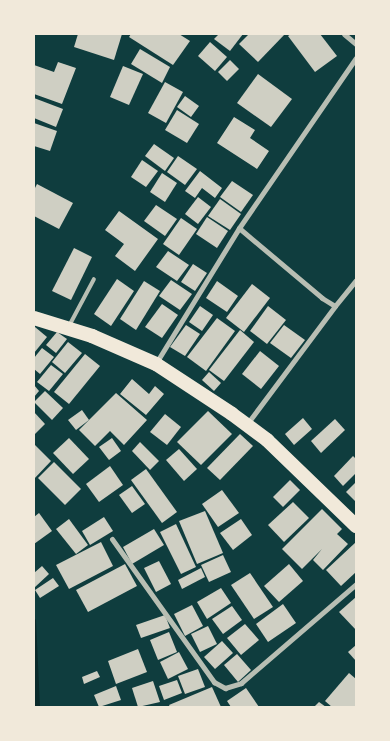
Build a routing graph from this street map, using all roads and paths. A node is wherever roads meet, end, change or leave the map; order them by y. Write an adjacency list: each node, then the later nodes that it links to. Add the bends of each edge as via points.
1 (344, 34): 2 (street)
2 (356, 44)
3 (356, 58): 4 (street)
4 (239, 228): 7 (street); 10 (street)
5 (94, 279): 9 (lane)
6 (356, 280): 7 (street)
7 (335, 306): 11 (street)
8 (34, 318): 9 (highway)
9 (68, 328): 10 (highway)
10 (156, 364): 11 (highway)
11 (246, 424): 12 (highway, via 267,440)
12 (356, 526)
13 (112, 539): 14 (street, via 214,682 224,688 242,683)
14 (356, 584)

